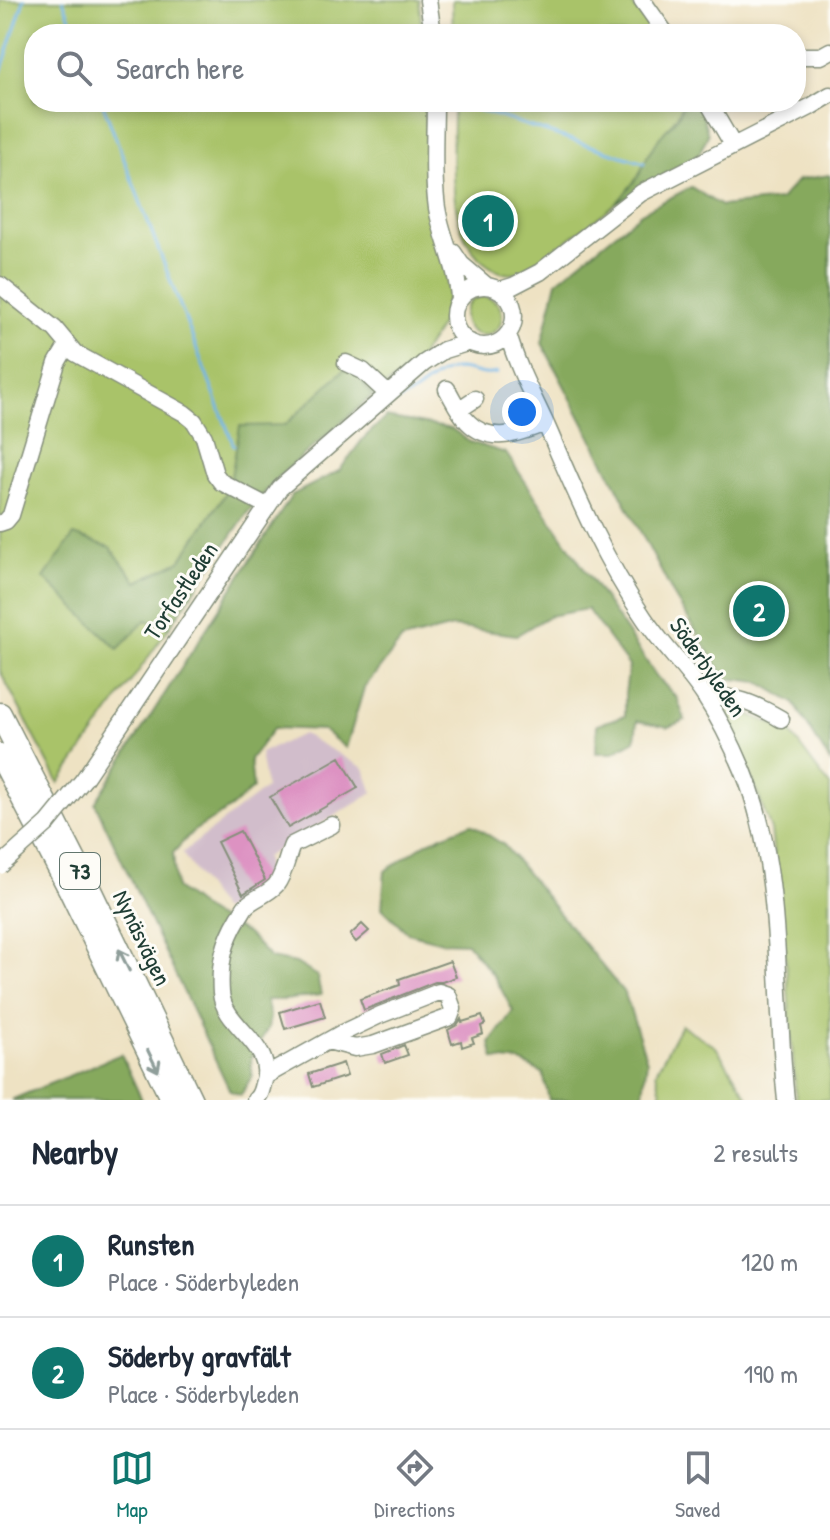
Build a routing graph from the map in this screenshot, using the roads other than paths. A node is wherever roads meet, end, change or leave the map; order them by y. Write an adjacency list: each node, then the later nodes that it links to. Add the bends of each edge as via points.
1 (428, 0): 3 (street)
2 (642, 0): 4 (street)
3 (432, 24)
4 (659, 24)
5 (830, 51): 6 (street)
6 (806, 56)
7 (830, 95): 8 (street)
8 (806, 109)
9 (435, 112): 13 (street, via 436,191)
10 (714, 112): 12 (street)
11 (800, 112): 12 (street)
12 (733, 145): 14 (street, via 641,193)
13 (445, 240): 16 (street, via 461,264); 17 (street, via 459,288)
14 (540, 272): 16 (street, via 513,286); 18 (street)
15 (0, 285): 21 (street, via 55,329)
16 (493, 288): 17 (street, via 471,288); 18 (street)
17 (456, 306): 20 (street, via 454,321 460,334); 23 (street, Torfastleden)
18 (513, 308): 19 (street)
19 (508, 334): 20 (street); 24 (street, Söderbyleden)
20 (477, 344): 23 (street, Torfastleden, via 444,350); 24 (street, Söderbyleden)
21 (67, 346): 30 (street, via 184,413 204,437 221,482); 31 (street, via 57,363 11,515)
22 (346, 363): 26 (street)
23 (424, 363): 26 (street, Torfastleden)
24 (525, 381): 29 (street, Söderbyleden)
25 (447, 389): 28 (street)
26 (388, 394): 30 (street, Torfastleden, via 280,488)
27 (475, 399): 28 (street)
28 (460, 409): 29 (street, via 467,421 499,436)
29 (545, 423): 32 (street, Söderbyleden, via 609,564)
30 (267, 506): 37 (street, Torfastleden, bridge, via 84,779 48,823)
31 (0, 523)
32 (704, 695): 34 (street, via 731,696); 43 (street, Söderbyleden, via 744,771 770,870)
33 (0, 714): 41 (highway, Nynäsvägen / 73, one-way to 33)
34 (781, 719)
35 (0, 755): 40 (highway, Nynäsvägen / 73, one-way to 40)
36 (332, 825): 39 (street, via 292,845 278,883 245,906 227,936 222,958 225,1009 254,1042)
37 (0, 866)
38 (328, 1041): 38 (street, via 439,992 448,995 453,1009 450,1017 373,1045 355,1048); 39 (street)
39 (267, 1075): 42 (street)
40 (172, 1100)
41 (191, 1100)
42 (255, 1100)
43 (786, 1100)

